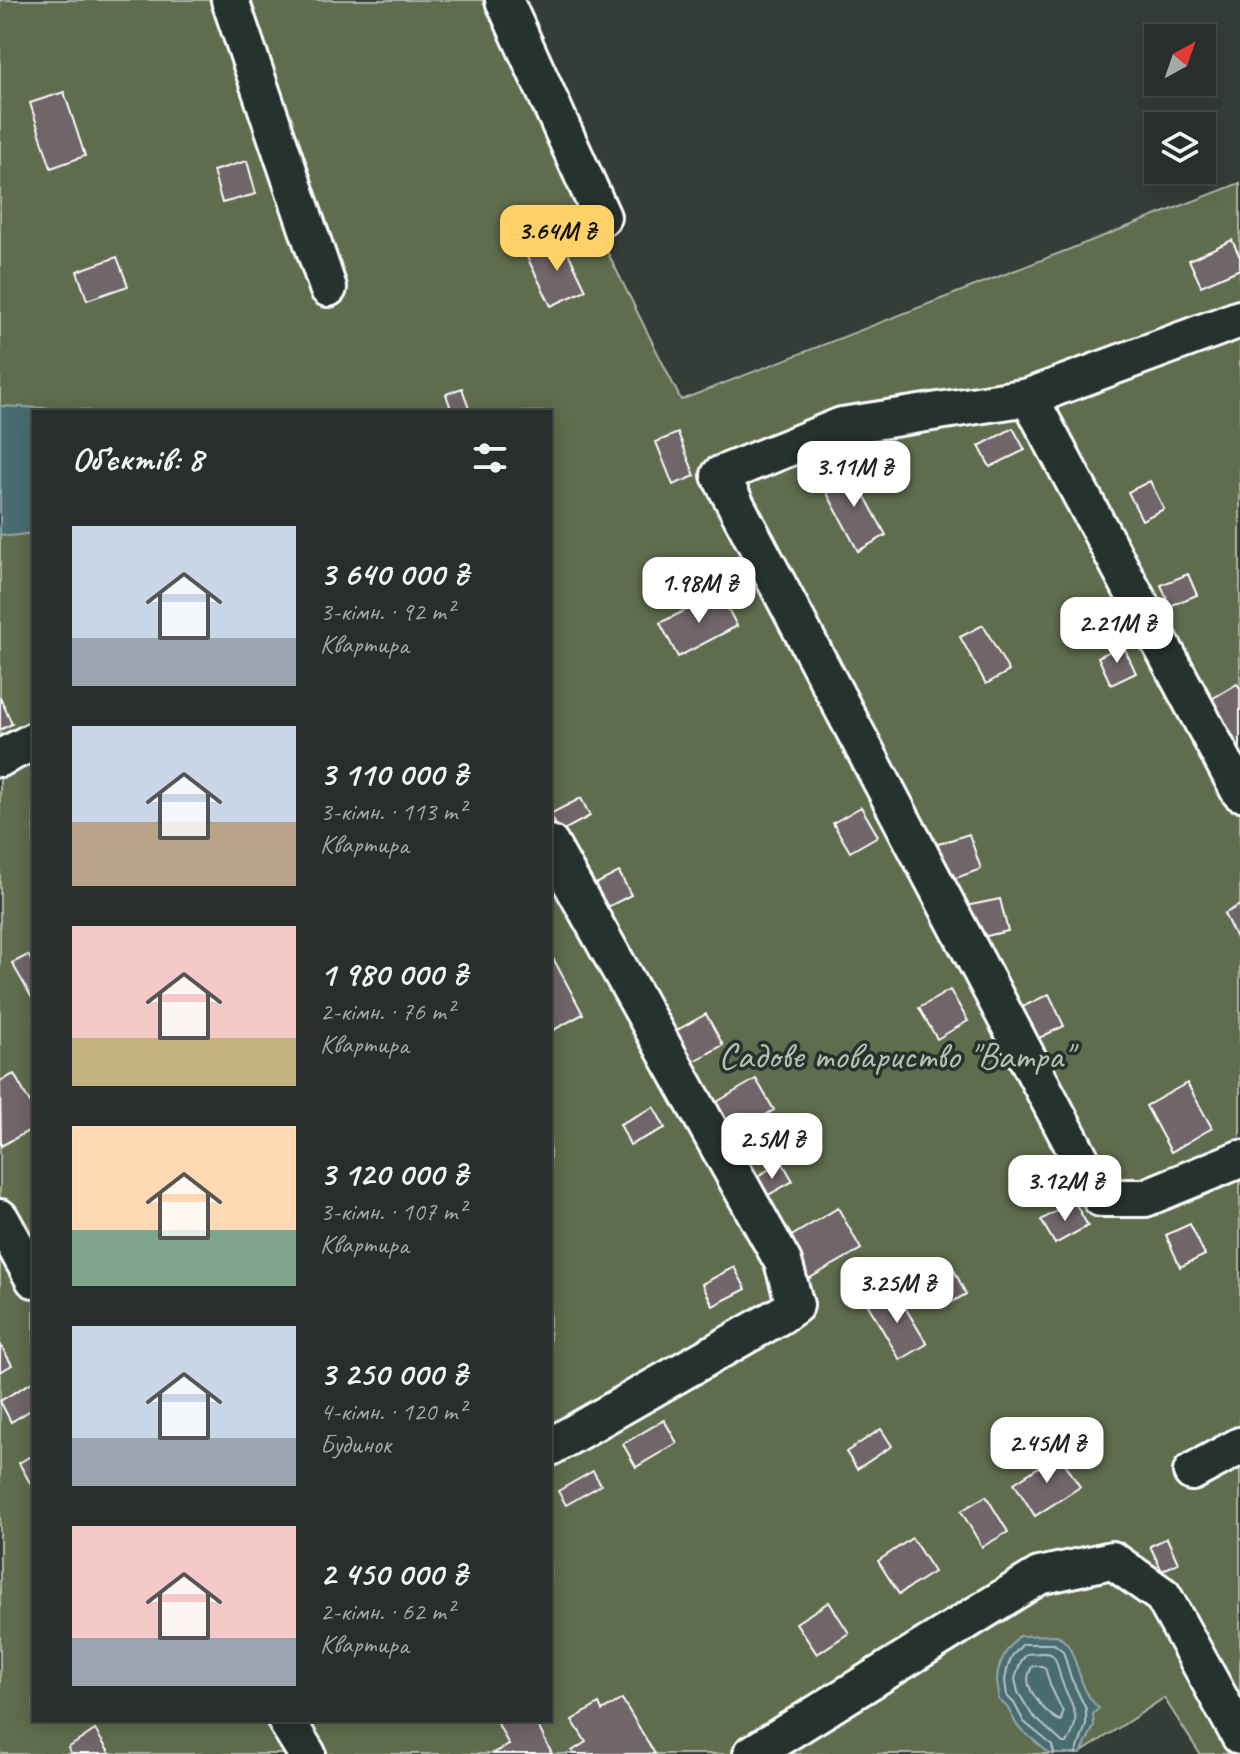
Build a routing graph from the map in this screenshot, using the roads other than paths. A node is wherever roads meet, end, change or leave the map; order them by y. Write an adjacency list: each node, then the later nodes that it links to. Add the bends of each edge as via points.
1 (230, 0): 4 (street)
2 (504, 0): 3 (street)
3 (602, 217)
4 (328, 288)
5 (1240, 319): 6 (street)
6 (1029, 397): 9 (street); 11 (street, via 842,426 720,475 1101,1198 1145,1198)
7 (32, 742): 8 (street)
8 (0, 758)
9 (1240, 792)
10 (552, 848): 14 (street, via 783,1262 795,1305)
11 (1240, 1159)
12 (0, 1218): 13 (street)
13 (32, 1275)
14 (552, 1446)
15 (1240, 1446): 16 (street)
16 (1192, 1472)
17 (287, 1722): 19 (street)
18 (1240, 1736): 20 (street, via 1163,1596 1112,1560 1039,1576)
19 (307, 1754)
20 (752, 1754)

